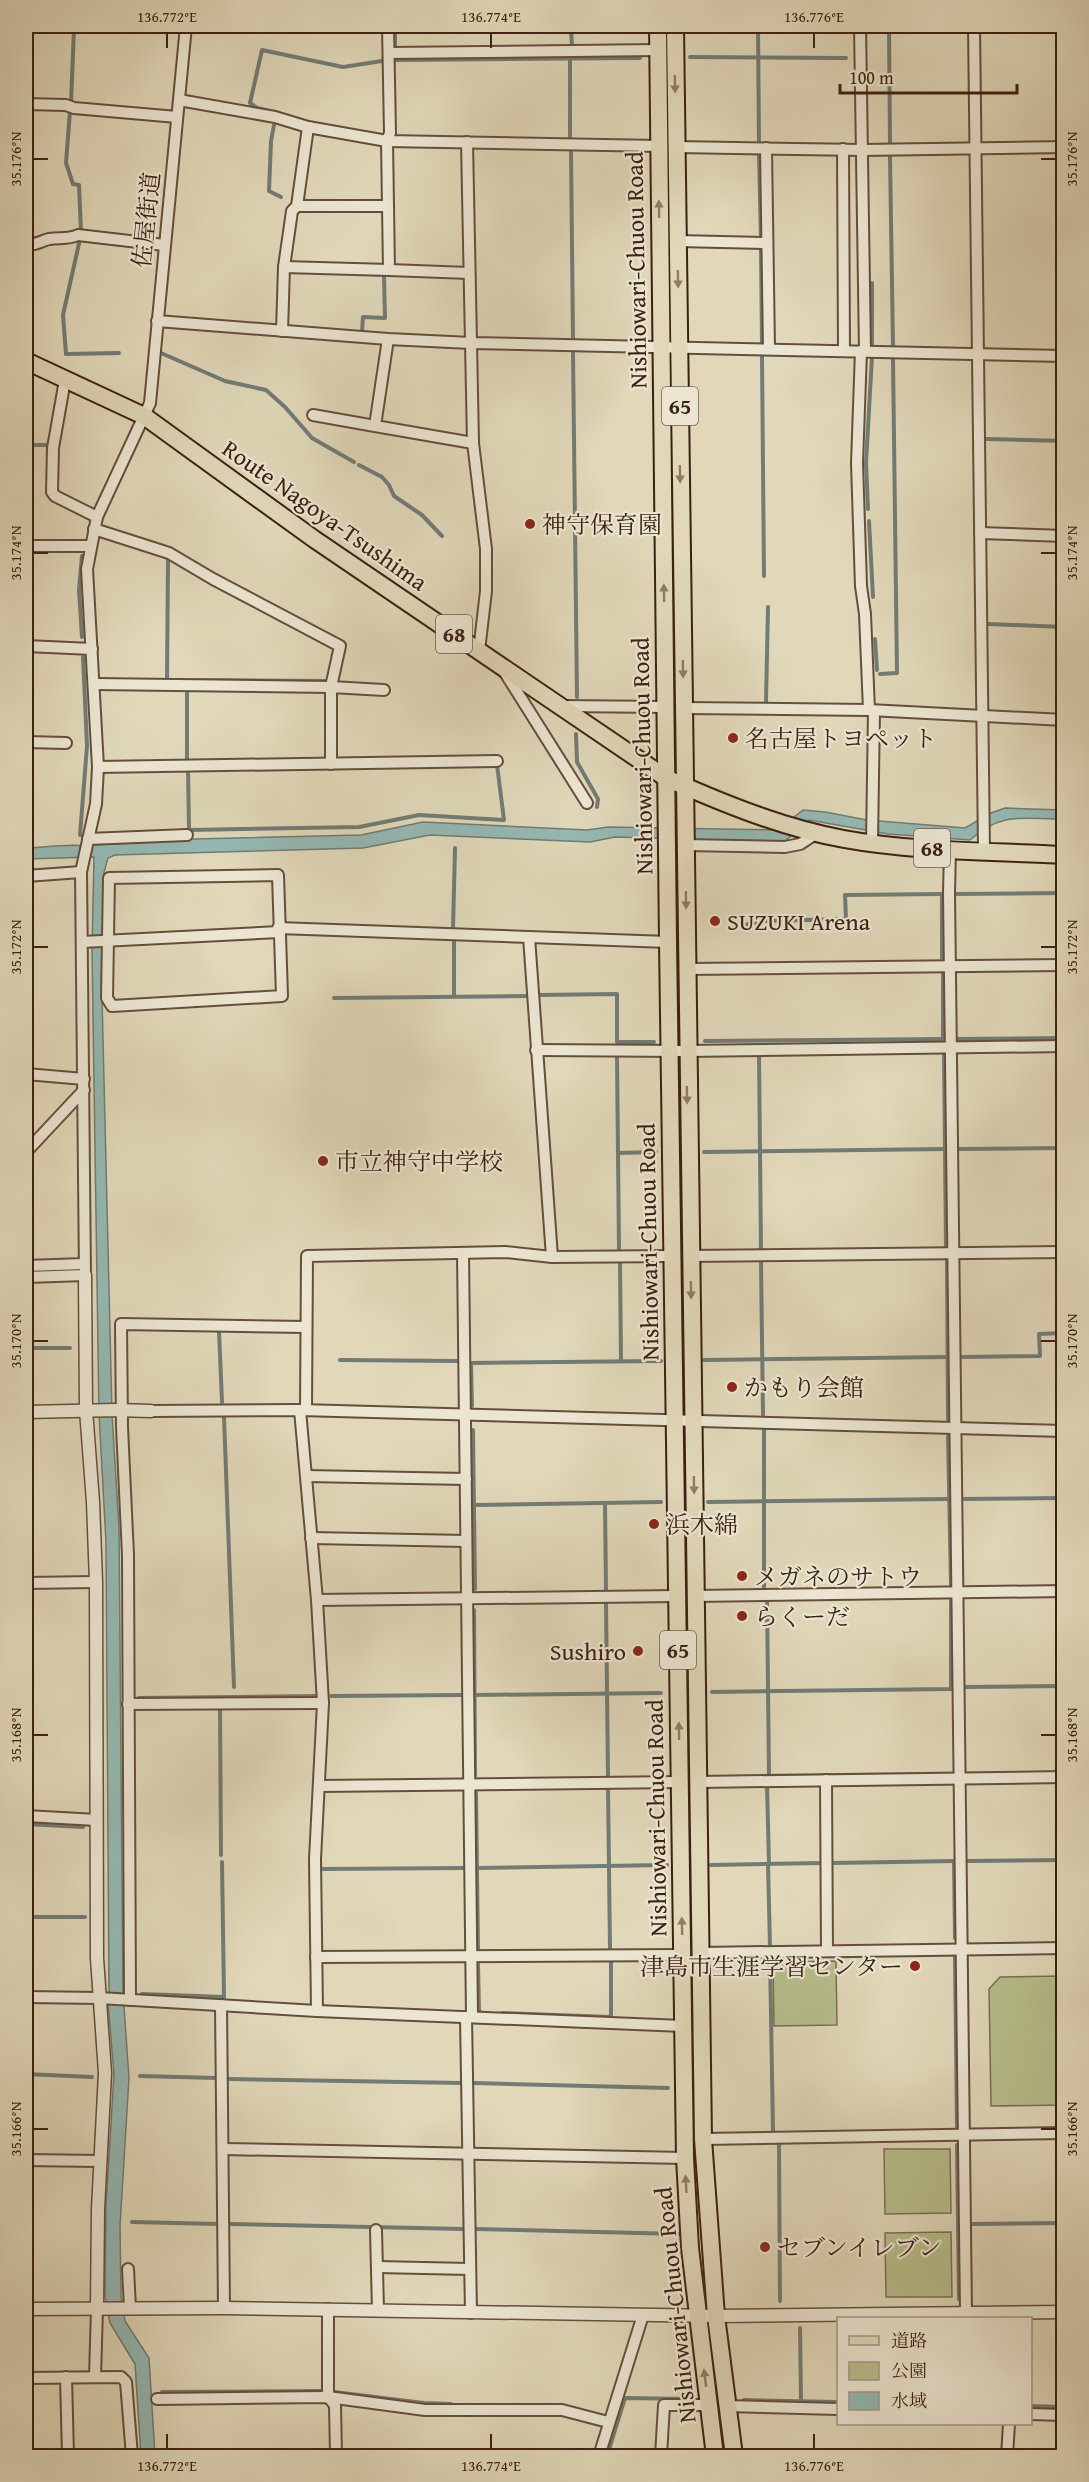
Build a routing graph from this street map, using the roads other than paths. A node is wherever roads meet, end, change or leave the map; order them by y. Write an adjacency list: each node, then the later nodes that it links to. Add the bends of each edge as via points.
1 (186, 26): 9 (street, 佐屋街道)
2 (388, 26): 8 (street)
3 (658, 26): 7 (main road, Nishiowari-Chuou Road / 65)
4 (675, 26): 16 (main road, Nishiowari-Chuou Road / 65, one-way to 16)
5 (860, 26): 21 (street)
6 (974, 26): 19 (street)
7 (658, 50): 8 (street); 15 (main road, Nishiowari-Chuou Road / 65)
8 (389, 53): 13 (street)
9 (178, 100): 11 (street, 佐屋街道); 12 (street, via 275,117)
10 (26, 104): 11 (street)
11 (177, 117): 27 (street, 佐屋街道)
12 (308, 127): 13 (street); 22 (street)
13 (387, 141): 14 (street); 23 (street)
14 (467, 142): 15 (street); 30 (street)
15 (659, 146): 35 (main road, Nishiowari-Chuou Road / 65, one-way to 15)
16 (676, 147): 18 (street); 24 (main road, Nishiowari-Chuou Road / 65)
17 (1064, 147): 19 (street)
18 (766, 148): 20 (street); 25 (street)
19 (976, 148): 21 (street); 40 (street)
20 (843, 149): 21 (street); 38 (street)
21 (861, 150): 39 (street)
22 (297, 206): 23 (street); 28 (street, via 292,212)
23 (388, 206): 29 (street)
24 (678, 241): 25 (street); 36 (main road, Nishiowari-Chuou Road / 65, one-way to 36)
25 (767, 243): 37 (street)
26 (26, 245): 27 (street, via 39,245 47,239 68,240 78,235)
27 (164, 245): 31 (street, 佐屋街道)
28 (284, 267): 29 (street); 32 (street)
29 (389, 270): 30 (street)
30 (470, 273): 34 (street)
31 (157, 321): 32 (street); 45 (street, 佐屋街道, via 150,403)
32 (282, 331): 33 (street)
33 (388, 339): 34 (street); 46 (street)
34 (471, 343): 35 (street); 47 (street)
35 (661, 346): 36 (street); 62 (main road, Nishiowari-Chuou Road / 65, one-way to 35)
36 (679, 347): 37 (street); 63 (main road, Nishiowari-Chuou Road / 65, one-way to 63)
37 (769, 349): 38 (street)
38 (844, 350): 39 (street)
39 (863, 351): 40 (street); 64 (street, via 857,463 861,586)
40 (978, 354): 41 (street); 50 (street)
41 (1064, 356)
42 (26, 361): 43 (main road, Route Nagoya-Tsushima / 68)
43 (65, 380): 45 (main road, Route Nagoya-Tsushima / 68); 48 (street, via 53,448 52,492)
44 (313, 415): 46 (street)
45 (144, 416): 48 (street, 佐屋街道); 56 (main road, Route Nagoya-Tsushima / 68, via 314,539)
46 (375, 426): 47 (street)
47 (473, 443): 56 (street, via 486,549)
48 (97, 517): 49 (street, 佐屋街道)
49 (94, 529): 53 (street, 佐屋街道); 59 (street, via 169,553 340,646)
50 (980, 533): 51 (street); 65 (street)
51 (1064, 536)
52 (26, 546): 53 (street)
53 (91, 546): 55 (street, 佐屋街道, via 87,569)
54 (26, 646): 55 (street)
55 (92, 649): 58 (street, 佐屋街道)
56 (479, 651): 57 (main road, Route Nagoya-Tsushima / 68)
57 (502, 668): 61 (main road, Route Nagoya-Tsushima / 68); 74 (street)
58 (94, 684): 59 (street); 71 (street, 佐屋街道)
59 (331, 687): 60 (street); 70 (street)
60 (384, 690)
61 (559, 706): 62 (street); 72 (main road, Route Nagoya-Tsushima / 68)
62 (665, 707): 72 (main road, Nishiowari-Chuou Road / 65)
63 (683, 708): 64 (street); 73 (main road, Nishiowari-Chuou Road / 65)
64 (872, 710): 65 (street); 78 (street)
65 (982, 717): 66 (street); 81 (street)
66 (1064, 720)
67 (26, 742): 68 (street)
68 (66, 743)
69 (497, 761): 70 (street)
70 (331, 764): 71 (street)
71 (98, 767): 79 (street, 佐屋街道)
72 (666, 778): 73 (main road, Route Nagoya-Tsushima / 68); 89 (main road, Nishiowari-Chuou Road / 65)
73 (684, 786): 75 (main road, Route Nagoya-Tsushima / 68); 77 (main road, Nishiowari-Chuou Road / 65)
74 (587, 803)
75 (810, 831): 77 (street, via 800,844 785,847); 78 (main road, Route Nagoya-Tsushima / 68)
76 (187, 835): 79 (street)
77 (685, 838): 92 (main road, Nishiowari-Chuou Road / 65, one-way to 92)
78 (872, 838): 80 (main road, Route Nagoya-Tsushima / 68)
79 (88, 841): 83 (street, 佐屋街道)
80 (950, 849): 81 (main road, Route Nagoya-Tsushima / 68); 91 (street)
81 (984, 851): 82 (main road, Route Nagoya-Tsushima / 68)
82 (1064, 855)
83 (81, 872): 84 (street); 87 (street, 佐屋街道)
84 (26, 876)
85 (278, 930): 86 (street); 88 (street); 88 (street, via 278,875 109,878); 88 (street, via 282,996 260,998 112,1006 107,998)
86 (529, 937): 89 (street); 95 (street)
87 (85, 942): 88 (street); 98 (street, 佐屋街道)
88 (107, 942)
89 (668, 942): 96 (main road, Nishiowari-Chuou Road / 65)
90 (1064, 965): 91 (street)
91 (950, 966): 92 (street); 94 (street)
92 (687, 969): 96 (main road, Nishiowari-Chuou Road / 65)
93 (1064, 1046): 94 (street)
94 (951, 1047): 96 (street); 102 (street)
95 (536, 1050): 96 (street); 105 (street)
96 (678, 1051): 103 (main road, Nishiowari-Chuou Road / 65); 104 (main road, Nishiowari-Chuou Road / 65, one-way to 104)
97 (26, 1074): 98 (street)
98 (84, 1085): 99 (street); 107 (street, 佐屋街道)
99 (26, 1152)
100 (1064, 1252): 102 (street)
101 (463, 1253): 105 (street); 109 (street, via 307,1256); 115 (street)
102 (954, 1253): 104 (street); 118 (street)
103 (673, 1256): 105 (street); 116 (main road, Nishiowari-Chuou Road / 65)
104 (690, 1256): 117 (main road, Nishiowari-Chuou Road / 65, one-way to 117)
105 (552, 1257)
106 (26, 1266): 107 (street)
107 (85, 1270): 108 (street); 110 (street)
108 (26, 1277)
109 (306, 1327): 111 (street); 112 (street, via 121,1324)
110 (90, 1410): 112 (street); 114 (street); 124 (street)
111 (303, 1410): 113 (street); 115 (street); 120 (street)
112 (119, 1411): 113 (street); 133 (street, via 128,1555)
113 (151, 1411)
114 (26, 1412)
115 (465, 1414): 116 (street); 121 (street)
116 (674, 1420): 117 (street); 128 (main road, Nishiowari-Chuou Road / 65)
117 (693, 1421): 118 (street); 129 (main road, Nishiowari-Chuou Road / 65, one-way to 129)
118 (956, 1428): 119 (street); 127 (street)
119 (1064, 1431)
120 (306, 1476): 121 (street); 122 (street)
121 (466, 1479): 123 (street)
122 (311, 1538): 123 (street); 131 (street)
123 (466, 1541): 130 (street)
124 (96, 1582): 125 (street); 142 (street)
125 (26, 1583)
126 (1064, 1591): 127 (street)
127 (958, 1593): 129 (street); 135 (street)
128 (677, 1596): 130 (street); 137 (main road, Nishiowari-Chuou Road / 65, one-way to 128)
129 (695, 1596): 138 (main road, Nishiowari-Chuou Road / 65)
130 (467, 1599): 131 (street); 139 (street)
131 (317, 1600): 132 (street)
132 (323, 1703): 133 (street); 140 (street)
133 (128, 1704): 152 (street)
134 (1064, 1777): 135 (street)
135 (960, 1778): 136 (street); 144 (street)
136 (826, 1780): 138 (street); 145 (street)
137 (680, 1782): 139 (street); 147 (main road, Nishiowari-Chuou Road / 65, one-way to 137)
138 (698, 1782): 146 (main road, Nishiowari-Chuou Road / 65)
139 (469, 1784): 140 (street); 148 (street)
140 (318, 1786): 149 (street)
141 (26, 1816): 142 (street)
142 (97, 1820): 151 (street)
143 (1064, 1948): 144 (street)
144 (962, 1949): 145 (street); 157 (street)
145 (827, 1951): 146 (street)
146 (700, 1953): 159 (main road, Nishiowari-Chuou Road / 65)
147 (682, 1954): 148 (street); 156 (main road, Nishiowari-Chuou Road / 65)
148 (472, 1956): 149 (street); 155 (street)
149 (316, 1957): 154 (street)
150 (26, 1996): 151 (street)
151 (103, 1998): 152 (street); 164 (street, via 105,2073)
152 (128, 2000): 153 (street)
153 (221, 2005): 154 (street); 160 (street)
154 (316, 2011): 155 (street)
155 (469, 2017): 156 (street); 161 (street)
156 (683, 2026): 162 (main road, Nishiowari-Chuou Road / 65)
157 (964, 2133): 158 (street); 159 (street); 177 (street)
158 (1064, 2133)
159 (703, 2139): 180 (main road, Nishiowari-Chuou Road / 65)
160 (224, 2149): 161 (street); 172 (street)
161 (468, 2154): 162 (street); 168 (street)
162 (685, 2158): 179 (main road, Nishiowari-Chuou Road / 65, one-way to 162)
163 (26, 2160): 164 (street)
164 (100, 2162): 170 (street)
165 (376, 2230): 166 (street)
166 (377, 2267): 168 (street); 174 (street)
167 (128, 2269): 171 (street)
168 (470, 2269): 176 (street)
169 (26, 2308): 170 (street)
170 (101, 2308): 171 (street); 182 (street)
171 (130, 2308): 172 (street)
172 (224, 2308): 173 (street)
173 (328, 2309): 174 (street); 184 (street)
174 (378, 2310): 176 (street)
175 (1064, 2312): 177 (street)
176 (471, 2313): 178 (street)
177 (966, 2313): 180 (street)
178 (643, 2315): 179 (street); 191 (street)
179 (697, 2316): 180 (street); 186 (main road, Nishiowari-Chuou Road / 65, one-way to 179)
180 (716, 2316): 187 (main road, Nishiowari-Chuou Road / 65)
181 (66, 2377): 182 (street); 183 (street); 193 (street)
182 (95, 2377): 194 (street, via 121,2377 126,2382)
183 (26, 2378)
184 (328, 2397): 185 (street); 191 (street, via 425,2410 562,2410); 195 (street, via 335,2405)
185 (157, 2399)
186 (708, 2405): 197 (street, via 664,2405); 198 (main road, Nishiowari-Chuou Road / 65)
187 (727, 2406): 188 (street); 199 (main road, Nishiowari-Chuou Road / 65)
188 (837, 2409)
189 (1032, 2414): 190 (street)
190 (1064, 2415)
191 (608, 2422): 196 (street)
192 (1009, 2425): 200 (street)
193 (68, 2457)
194 (132, 2457)
195 (336, 2457)
196 (599, 2457)
197 (661, 2457)
198 (715, 2457)
199 (734, 2457)
200 (1007, 2457)

